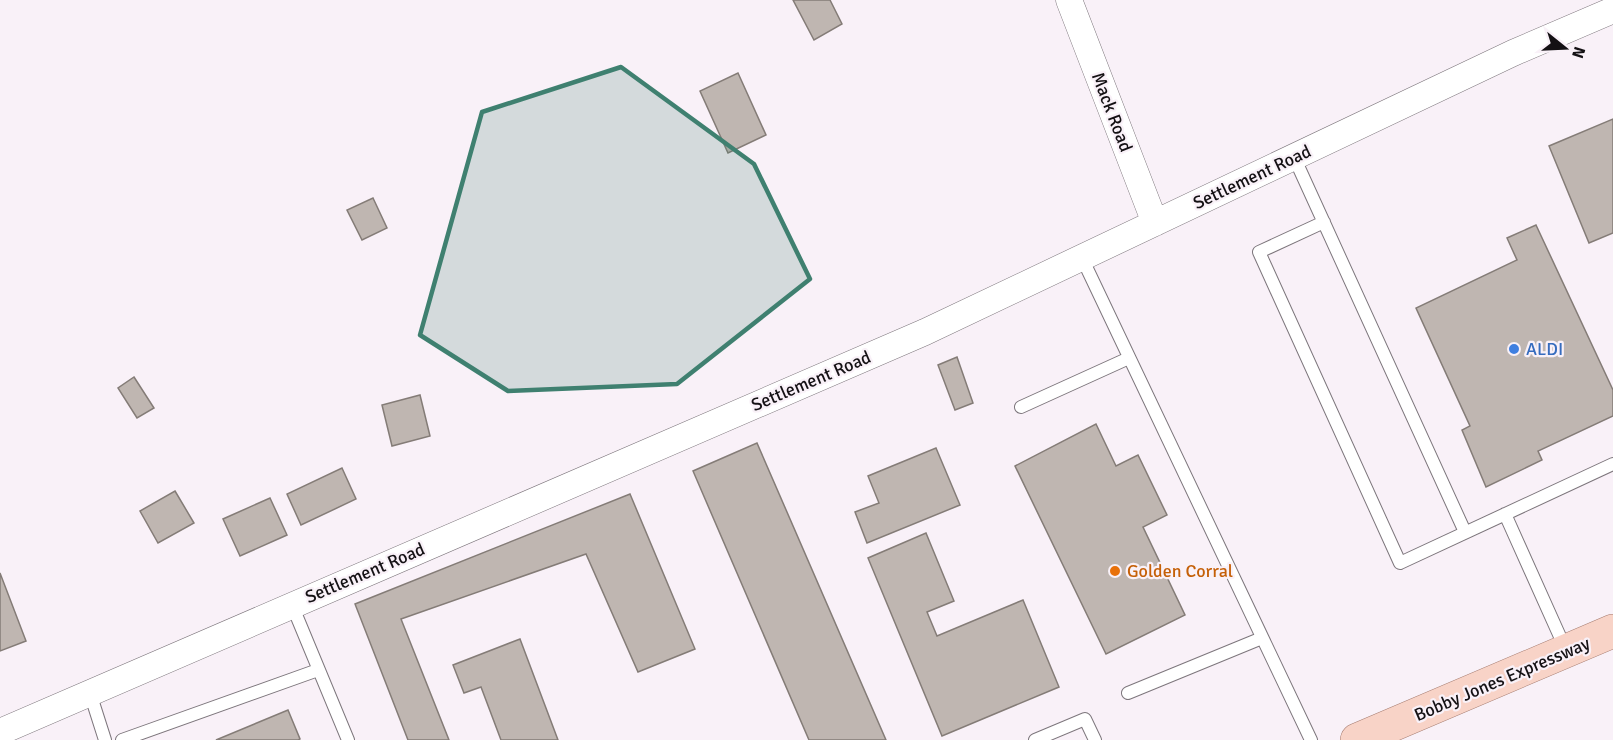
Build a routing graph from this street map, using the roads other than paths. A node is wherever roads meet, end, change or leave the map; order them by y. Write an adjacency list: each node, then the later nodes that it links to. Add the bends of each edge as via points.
1 (1070, 0): 5 (street, Mack Road)
2 (1613, 10): 3 (street, Settlement Road)
3 (1294, 157): 4 (lane); 5 (street, Settlement Road)
4 (1324, 222): 11 (lane); 11 (lane, via 1259,252 1264,263 1400,562)
5 (1155, 223): 6 (street, Settlement Road)
6 (1082, 258): 7 (lane); 12 (street, Settlement Road, via 925,332)
7 (1129, 358): 8 (lane); 14 (lane)
8 (1022, 407)
9 (1613, 464): 10 (lane)
10 (1505, 514): 11 (lane); 15 (lane)
11 (1465, 532)
12 (292, 605): 16 (lane); 17 (street, Settlement Road)
13 (1613, 631): 15 (main road, Bobby Jones Expressway)
14 (1262, 638): 18 (lane); 25 (lane)
15 (1567, 651): 26 (main road, Bobby Jones Expressway)
16 (318, 670): 21 (lane); 22 (lane)
17 (90, 693): 19 (street, Settlement Road); 20 (lane)
18 (1128, 693)
19 (0, 732)
20 (105, 740)
21 (123, 740)
22 (348, 740)
23 (1035, 740): 24 (lane, via 1085,719)
24 (1095, 740)
25 (1311, 740)
26 (1357, 740)

